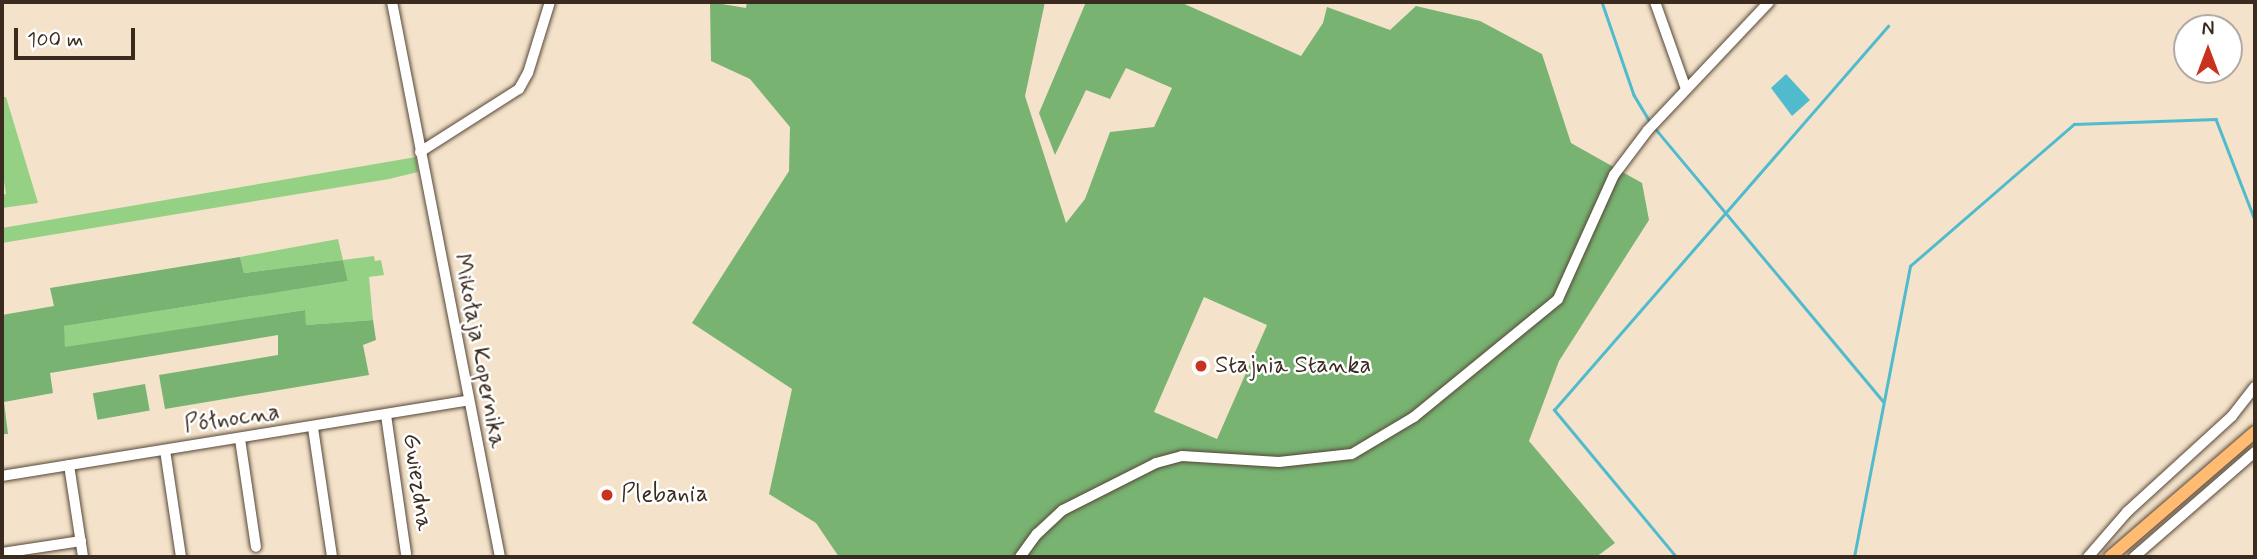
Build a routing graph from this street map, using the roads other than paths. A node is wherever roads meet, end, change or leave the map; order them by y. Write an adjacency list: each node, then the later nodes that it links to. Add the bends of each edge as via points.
1 (392, 2): 6 (street, Mikołaja Kopernika)
2 (550, 2): 6 (street, via 523,84)
3 (1655, 2): 5 (street)
4 (1769, 2): 5 (street)
5 (1686, 89): 25 (street, via 1614,175 1558,299 1415,417 1352,454 1279,462 1182,456 1156,463 1063,510)
6 (420, 152): 8 (street, Mikołaja Kopernika)
7 (2255, 387): 26 (street, via 2232,416 2147,493)
8 (467, 401): 9 (street, Północna); 24 (street, Mikołaja Kopernika)
9 (386, 415): 10 (street, Północna); 20 (street, Gwiezdna)
10 (313, 428): 12 (street, Północna); 23 (street)
11 (2255, 432): 27 (main road)
12 (240, 439): 13 (street, Północna); 18 (street)
13 (165, 450): 15 (street, Północna); 22 (street)
14 (2255, 452): 28 (street)
15 (69, 465): 16 (street, Północna); 17 (street)
16 (2, 476)
17 (81, 541): 19 (street); 21 (street)
18 (256, 547)
19 (2, 553)
20 (406, 554)
21 (83, 557)
22 (181, 557)
23 (332, 557)
24 (499, 557)
25 (1020, 557)
26 (2088, 557)
27 (2110, 557)
28 (2134, 557)

